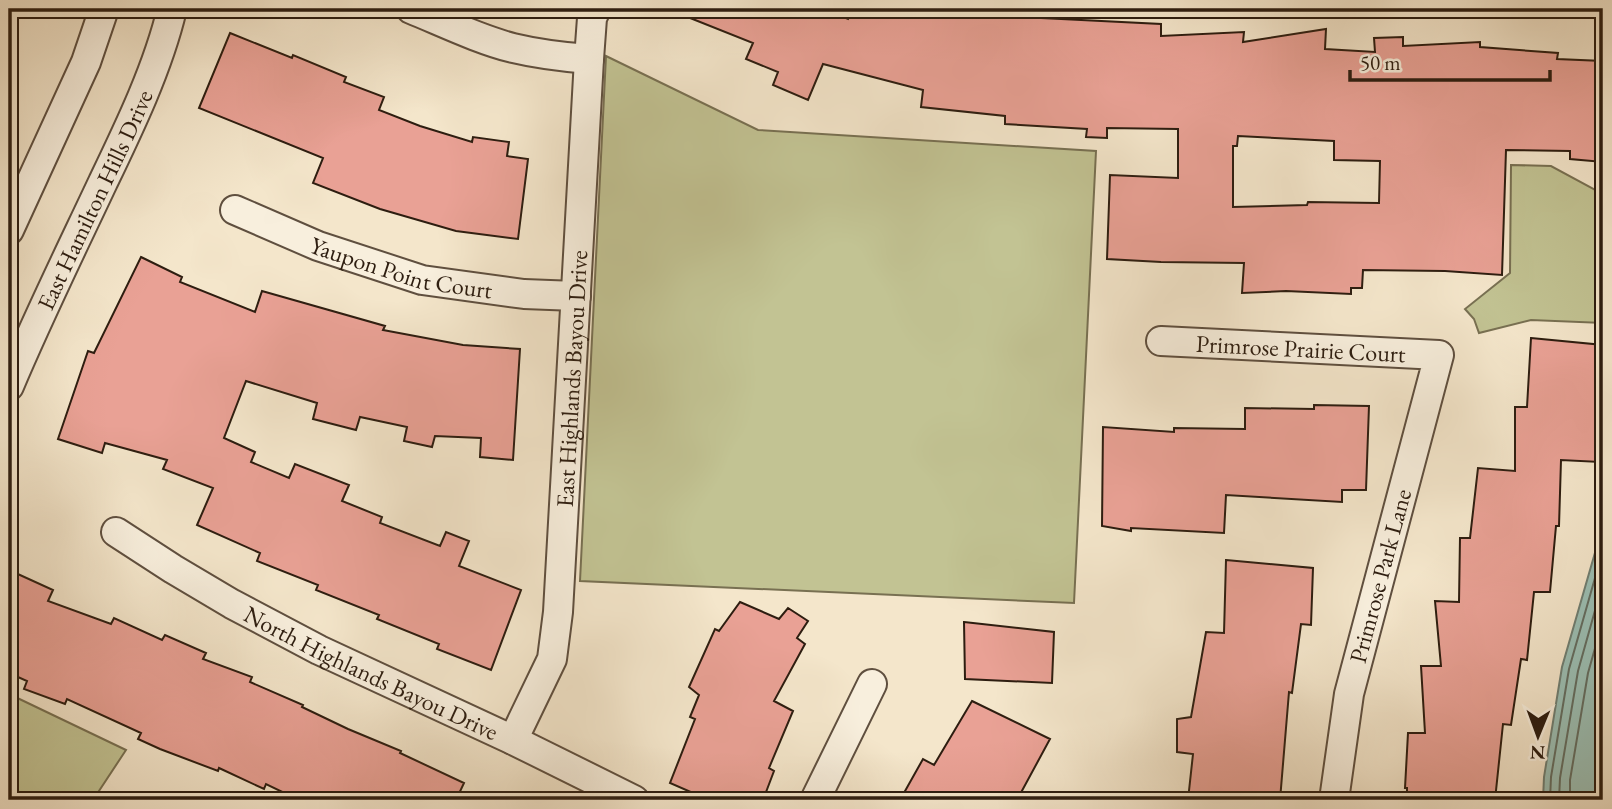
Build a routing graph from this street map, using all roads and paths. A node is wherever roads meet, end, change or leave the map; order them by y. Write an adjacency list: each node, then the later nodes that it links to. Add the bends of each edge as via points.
1 (104, 9): 7 (street, via 86,62)
2 (172, 9): 11 (street, East Hamilton Hills Drive, via 130,125)
3 (411, 9): 5 (street, via 512,48)
4 (596, 9): 5 (street, East Highlands Bayou Drive)
5 (589, 59): 8 (street, East Highlands Bayou Drive)
6 (235, 210): 8 (street, Yaupon Point Court, via 318,246 422,280)
7 (9, 230)
8 (576, 296): 14 (street, East Highlands Bayou Drive, via 552,659)
9 (1161, 341): 10 (street, Primrose Prairie Court)
10 (1439, 355): 17 (street, Primrose Park Lane, via 1349,694)
11 (9, 386)
12 (116, 532): 14 (street, North Highlands Bayou Drive, via 232,604 319,650)
13 (872, 684): 16 (street)
14 (513, 740): 15 (street, North Highlands Bayou Drive)
15 (634, 800)
16 (815, 800)
17 (1334, 800)

